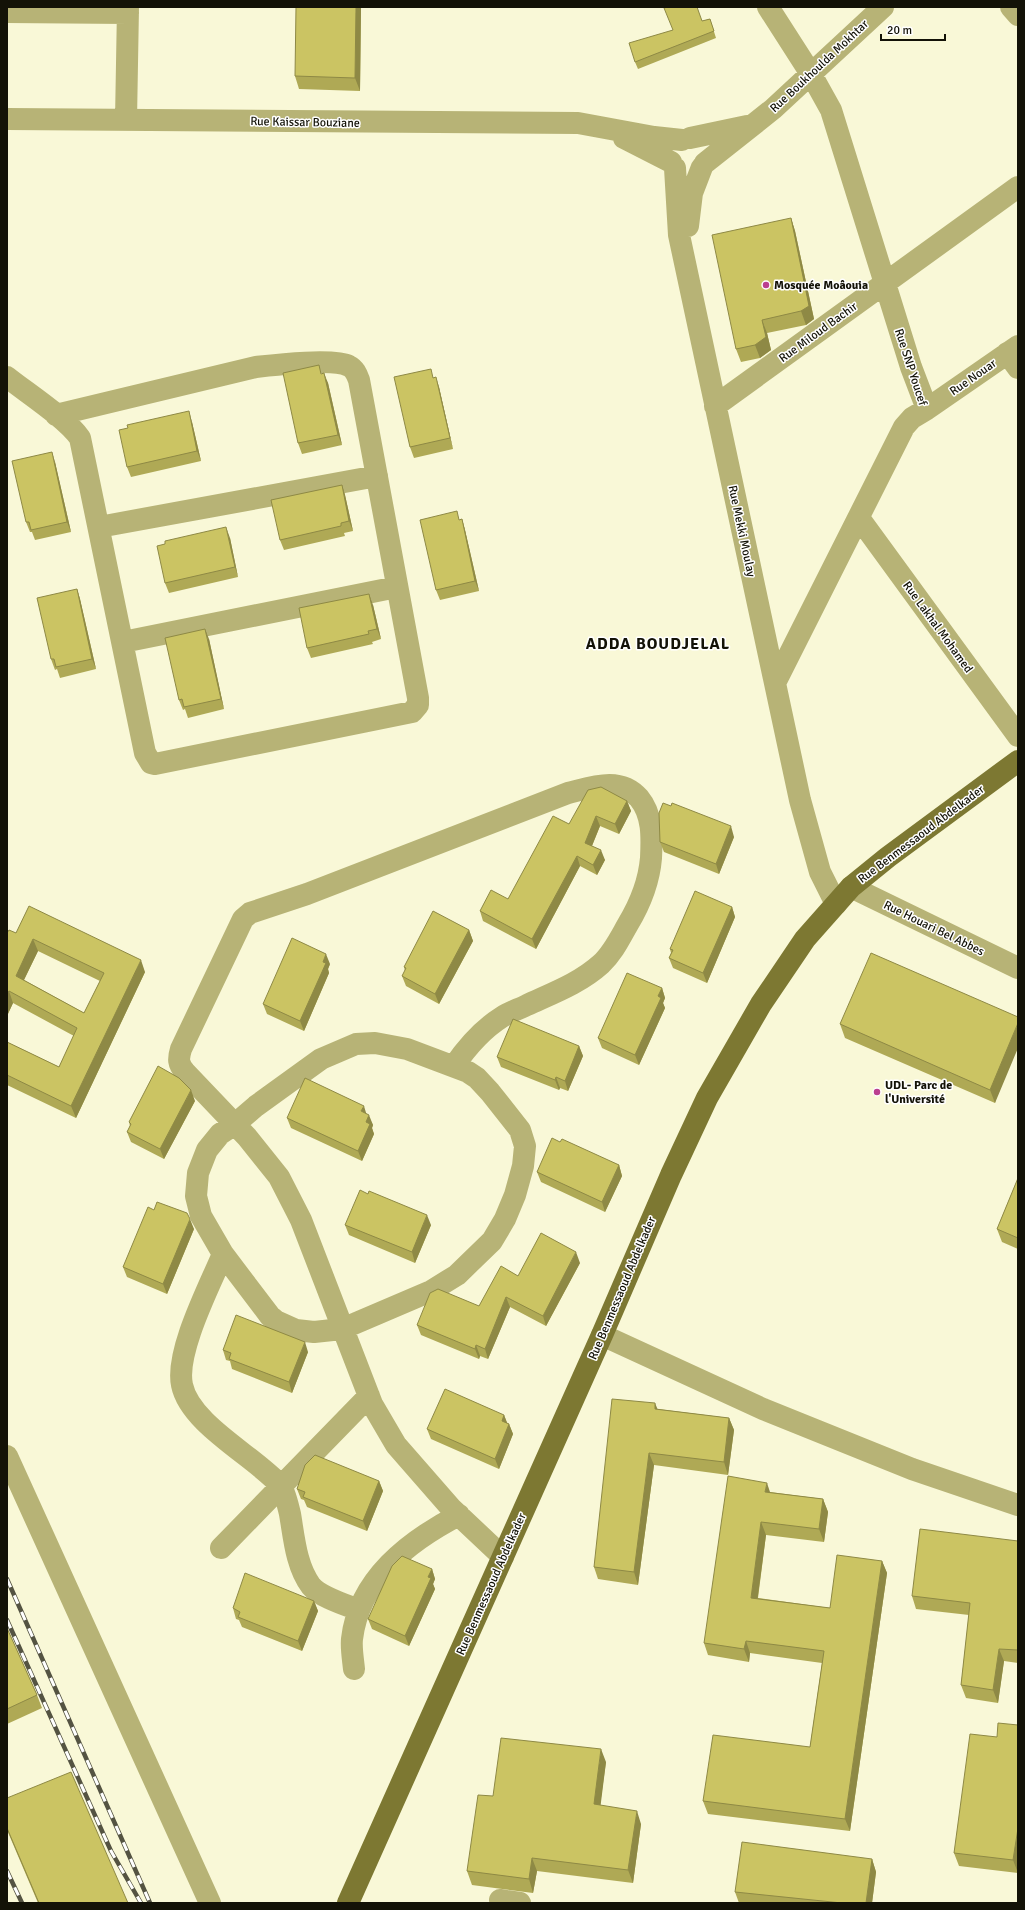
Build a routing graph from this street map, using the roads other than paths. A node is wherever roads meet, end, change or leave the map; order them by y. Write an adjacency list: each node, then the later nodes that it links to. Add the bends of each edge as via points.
1 (768, 7): 7 (street, Rue SNP Youcef)
2 (883, 7): 7 (street, Rue Boukhoulda Mokhtar)
3 (1011, 7): 6 (street)
4 (128, 10): 5 (street); 9 (street)
5 (7, 12)
6 (1018, 15)
7 (811, 74): 10 (street, Rue Boukhoulda Mokhtar); 17 (street, Rue SNP Youcef, via 831,110)
8 (7, 119): 9 (street, Rue Kaissar Bouziane)
9 (126, 120): 11 (street, Rue Kaissar Bouziane, via 578,123)
10 (754, 124): 12 (street); 14 (street, Rue Boukhoulda Mokhtar)
11 (602, 126): 12 (street, Rue Kaissar Bouziane, via 654,137); 13 (street)
12 (686, 139): 13 (street, via 674,145 671,150); 14 (street, via 696,140 704,147 706,158)
13 (673, 165): 14 (street, via 679,172 689,174 698,171); 16 (street, via 679,235)
14 (703, 165): 16 (street, via 690,202)
15 (1018, 187): 17 (street, Rue Miloud Bachir)
16 (686, 263): 20 (street, Rue Mekki Moulay)
17 (885, 284): 20 (street, Rue Miloud Bachir); 21 (street, Rue SNP Youcef)
18 (1014, 356): 21 (street, Rue Nouar)
19 (7, 377): 22 (street)
20 (715, 406): 28 (street, Rue Mekki Moulay)
21 (927, 409): 24 (street, Rue SNP Youcef, via 908,422)
22 (56, 415): 23 (street, via 256,367 343,364 355,370 360,380); 25 (street, via 80,438)
23 (377, 476): 25 (street); 26 (street)
24 (859, 518): 28 (street, Rue SNP Youcef); 29 (street, Rue Lakhal Mohamed)
25 (99, 527): 27 (street)
26 (397, 587): 27 (street); 27 (street, via 418,698 418,705 412,712 151,763 145,753)
27 (123, 642)
28 (775, 683): 32 (street, Rue Mekki Moulay, via 800,800 820,872)
29 (1018, 736)
30 (1018, 761): 31 (main road, Rue Benmessaoud Abdelkader)
31 (851, 887): 32 (main road, Rue Benmessaoud Abdelkader); 33 (street, Rue Houari Bel Abbes)
32 (836, 904): 38 (main road, Rue Benmessaoud Abdelkader, via 804,939 787,963 707,1098)
33 (1018, 968)
34 (454, 1066): 35 (street, via 407,1050 375,1043 356,1044 321,1059); 35 (street, via 477,1037 503,1016 578,980 600,965 615,947 643,893 650,865 652,843 649,818 640,799 632,791 613,784 601,784 568,793 246,916 181,1049 178,1062 184,1072); 37 (street, via 478,1078 520,1130 525,1146 523,1166 508,1213 492,1241 457,1275 431,1291)
35 (235, 1124): 36 (street, via 220,1134 207,1150 198,1173 196,1196 201,1216); 37 (street, via 279,1177 300,1220)
36 (223, 1254): 37 (street, via 263,1308 276,1321 296,1330 314,1332); 41 (street, via 189,1337 182,1362 182,1385 188,1403 202,1418)
37 (342, 1329): 39 (street)
38 (602, 1335): 42 (street, via 777,1415 912,1469); 45 (main road, Rue Benmessaoud Abdelkader)
39 (369, 1396): 41 (street); 43 (street, via 396,1445)
40 (7, 1456): 48 (street)
41 (281, 1486): 44 (street); 46 (street, via 289,1510 299,1562 312,1586 331,1598)
42 (1018, 1505)
43 (459, 1515): 45 (street); 46 (street, via 431,1529 403,1550 376,1579)
44 (221, 1548)
45 (503, 1557): 49 (main road, Rue Benmessaoud Abdelkader)
46 (360, 1610): 47 (street, via 352,1639)
47 (354, 1669)
48 (210, 1903)
49 (348, 1903)

